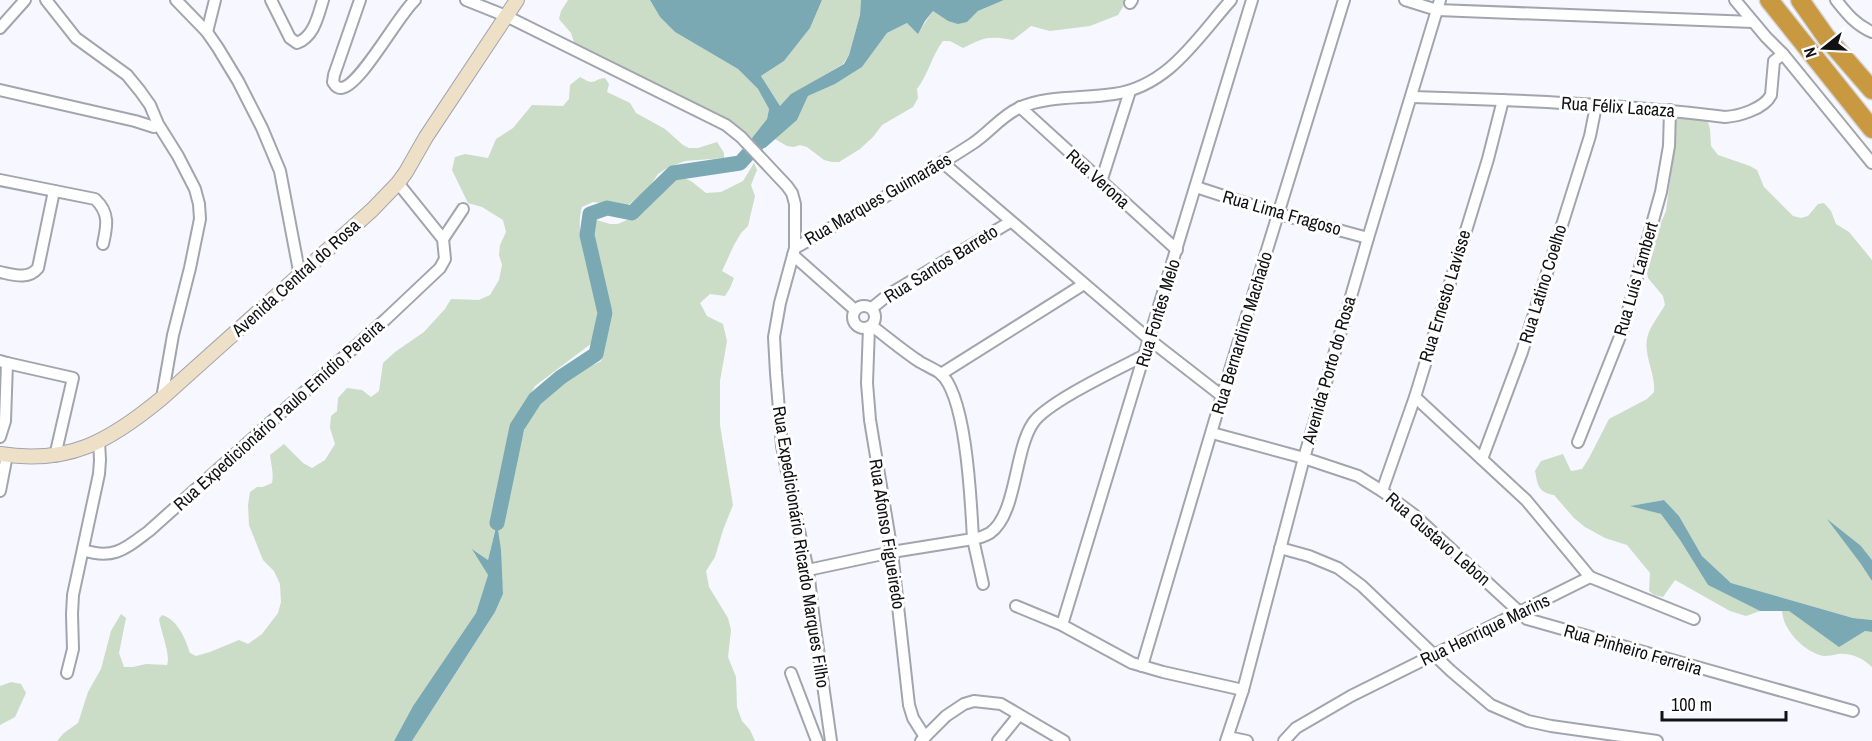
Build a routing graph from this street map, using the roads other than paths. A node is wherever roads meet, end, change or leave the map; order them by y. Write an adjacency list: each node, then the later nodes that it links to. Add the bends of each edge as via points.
1 (25, 0): 22 (street)
2 (46, 0): 63 (street, via 76,38 127,75 140,90 195,189 200,219)
3 (176, 0): 23 (street)
4 (215, 0): 23 (street)
5 (271, 0): 6 (street, via 290,38 297,43 312,31)
6 (323, 0)
7 (360, 0): 8 (street, via 334,75 333,82 340,88 367,67)
8 (415, 0)
9 (466, 0): 20 (street, Rua Marques Guimarães)
10 (517, 0): 20 (street, Avenida Central do Rosa)
11 (1231, 0): 28 (street, Rua Marques Guimarães, via 1177,64)
12 (1252, 0): 41 (street, Rua Fontes Melo)
13 (1344, 0): 44 (street, Rua Bernardino Machado)
14 (1405, 0): 19 (street)
15 (1735, 0): 21 (street)
16 (1769, 0): 35 (highway)
17 (1800, 0): 27 (highway)
18 (1836, 0): 24 (street, via 1859,26)
19 (1439, 5): 21 (street); 29 (street, Avenida Porto do Rosa)
20 (506, 16): 40 (street, Avenida Central do Rosa); 50 (street, Rua Marques Guimarães, via 736,132 792,193)
21 (1753, 22): 25 (street)
22 (0, 28)
23 (207, 32): 52 (street, via 238,81 280,171)
24 (1872, 32)
25 (1783, 54): 33 (street, Rua Félix Lacaza, via 1774,61 1771,95 1763,104 1725,117); 37 (street)
26 (0, 90): 34 (street)
27 (1872, 90)
28 (1130, 91): 32 (street, Rua Marques Guimarães); 39 (street)
29 (1412, 97): 30 (street, Rua Félix Lacaza); 46 (street, Avenida Porto do Rosa)
30 (1503, 100): 31 (street, Rua Félix Lacaza); 62 (street, Rua Ernesto Lavisse)
31 (1596, 106): 33 (street, Rua Félix Lacaza); 71 (street, Rua Latino Coelho, via 1522,352)
32 (1020, 107): 36 (street, Rua Marques Guimarães); 39 (street, Rua Verona)
33 (1670, 110): 67 (street, Rua Luís Lambert, via 1661,192 1623,329)
34 (154, 127)
35 (1872, 129)
36 (942, 162): 45 (street); 50 (street, Rua Marques Guimarães)
37 (1872, 163)
38 (0, 180): 42 (street)
39 (1101, 182): 49 (street, Rua Verona)
40 (398, 183): 47 (street); 52 (street, Avenida Central do Rosa)
41 (1196, 188): 44 (street, Rua Lima Fragoso); 49 (street, Rua Fontes Melo)
42 (54, 191): 48 (street, via 101,204 107,219); 51 (street, via 38,268 26,276)
43 (463, 209): 47 (street, Rua Expedicionário Paulo Emídio Pereira)
44 (1279, 214): 46 (street, Rua Lima Fragoso); 61 (street, Rua Bernardino Machado)
45 (1010, 222): 53 (street); 54 (street, Rua Santos Barreto)
46 (1368, 238): 70 (street, Avenida Porto do Rosa)
47 (443, 239): 76 (street, Rua Expedicionário Paulo Emídio Pereira, via 445,259 440,268 186,499 124,550 110,554)
48 (103, 244)
49 (1177, 250): 57 (street, Rua Fontes Melo)
50 (794, 251): 55 (street); 78 (street, Rua Expedicionário Ricardo Marques Filho, via 774,338 782,447)
51 (0, 272)
52 (300, 276): 63 (street, Avenida Central do Rosa)
53 (1084, 284): 57 (street); 60 (street)
54 (872, 308): 55 (street, via 863,305); 56 (street, via 876,317)
55 (855, 310): 56 (street, via 853,316 858,326)
56 (870, 327): 60 (street); 77 (street, Rua Afonso Figueiredo, via 870,420)
57 (1150, 340): 58 (street, Rua Fontes Melo); 61 (street)
58 (1145, 355): 74 (street, via 1046,410 1035,420 1023,445 1000,522 992,532); 84 (street, Rua Fontes Melo)
59 (4, 362): 65 (street, via 5,421); 69 (street, via 73,378)
60 (941, 374): 74 (street, via 963,429)
61 (1222, 396): 64 (street, Rua Bernardino Machado)
62 (1415, 397): 71 (street); 73 (street, Rua Ernesto Lavisse)
63 (162, 398): 66 (street, Avenida Central do Rosa)
64 (1212, 433): 70 (street, Rua Gustavo Lebon); 86 (street, Rua Bernardino Machado)
65 (0, 437)
66 (99, 441): 69 (street, Avenida Central do Rosa); 76 (street, via 99,474)
67 (1578, 442)
68 (3, 455): 69 (street, Avenida Central do Rosa); 72 (street)
69 (55, 456)
70 (1304, 458): 73 (street, Rua Gustavo Lebon, via 1358,476); 75 (street, Avenida Porto do Rosa)
71 (1482, 459): 79 (street, via 1526,500)
72 (0, 491)
73 (1382, 491): 82 (street, Rua Gustavo Lebon, via 1413,513)
74 (973, 539): 77 (street); 80 (street)
75 (1280, 548): 85 (street, via 1338,568); 89 (street, Avenida Porto do Rosa)
76 (83, 550): 87 (street, via 73,595 73,649)
77 (892, 552): 78 (street); 92 (street, Rua Afonso Figueiredo, via 909,705)
78 (808, 570): 95 (street, Rua Expedicionário Ricardo Marques Filho)
79 (1590, 577): 82 (street, Rua Henrique Marins); 83 (street)
80 (983, 584)
81 (1016, 606): 84 (street)
82 (1520, 613): 85 (street, Rua Henrique Marins); 90 (street, Rua Pinheiro Ferreira, via 1536,622)
83 (1694, 619)
84 (1062, 625): 86 (street)
85 (1436, 654): 99 (street, Rua Henrique Marins, via 1312,717); 100 (street, via 1491,705 1528,721)
86 (1142, 666): 89 (street)
87 (67, 673)
88 (790, 673): 94 (street)
89 (1243, 690): 93 (street, Avenida Porto do Rosa)
90 (1853, 711)
91 (1019, 715): 92 (street, via 1001,704 974,701 946,716); 96 (street); 97 (street)
92 (923, 739)
93 (1227, 739): 98 (street)
94 (817, 741)
95 (831, 741)
96 (998, 741)
97 (1064, 741)
98 (1247, 741)
99 (1284, 741)
100 (1657, 741)

